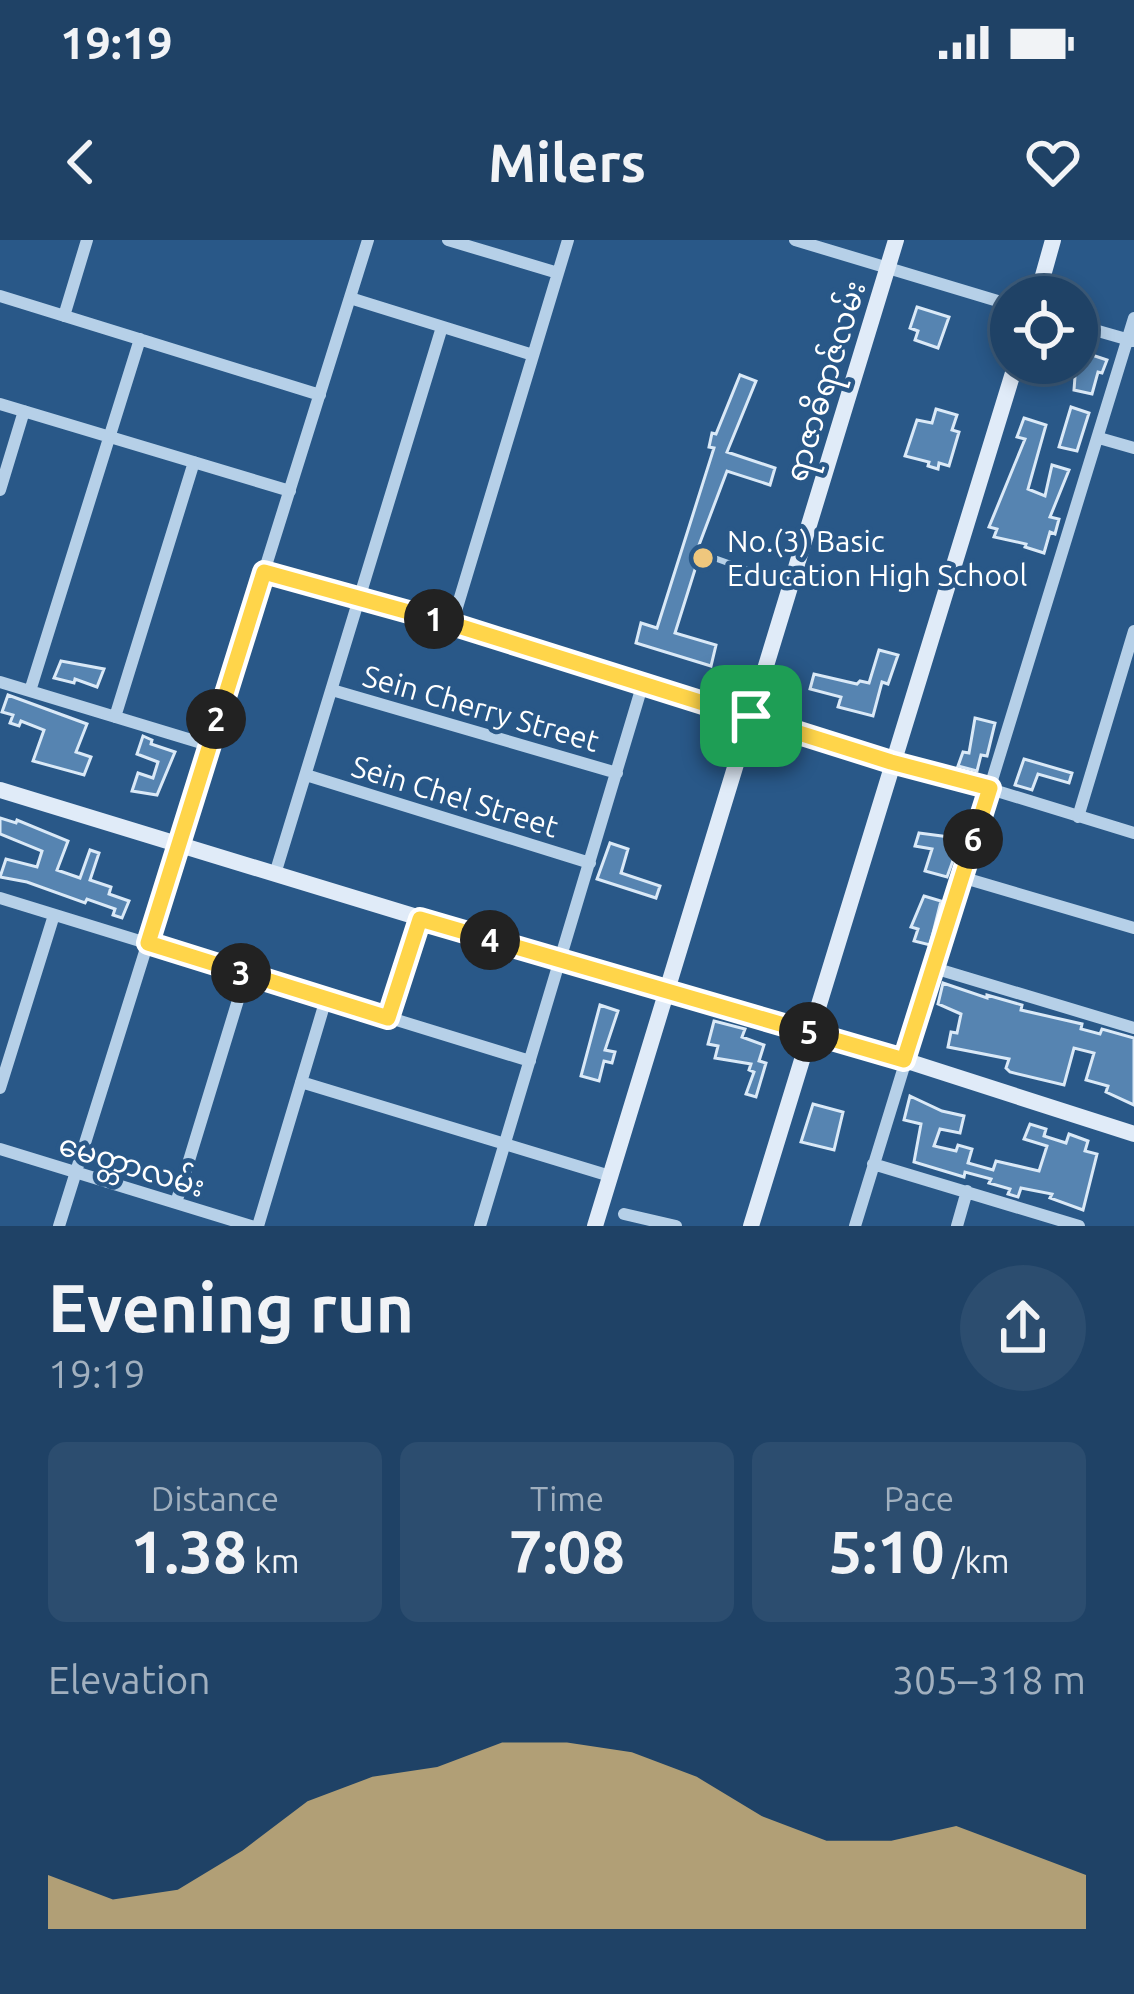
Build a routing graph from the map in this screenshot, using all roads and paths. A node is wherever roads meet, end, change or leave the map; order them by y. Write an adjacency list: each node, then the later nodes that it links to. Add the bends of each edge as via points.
1 (87, 240): 14 (street)
2 (368, 240): 12 (street)
3 (448, 240): 9 (street)
4 (568, 240): 9 (street)
5 (795, 240): 8 (street)
6 (896, 240): 8 (street, ရာဇာဓိရာဇ်လမ်း)
7 (1053, 240): 10 (street)
8 (888, 268): 13 (street); 33 (street, ရာဇာဓိရာဇ်လမ်း)
9 (558, 273): 20 (street)
10 (1042, 276)
11 (0, 296): 14 (street)
12 (350, 298): 16 (street); 22 (street)
13 (990, 299)
14 (64, 316): 18 (street)
15 (1134, 318): 19 (street)
16 (442, 327): 20 (street); 34 (street)
17 (1098, 331): 19 (street)
18 (140, 339): 22 (street); 25 (street)
19 (1131, 340): 26 (street)
20 (533, 355): 35 (street)
21 (1009, 384): 44 (street)
22 (320, 395): 30 (street)
23 (0, 404): 24 (street)
24 (25, 411): 25 (street); 29 (street)
25 (110, 437): 28 (street); 40 (street)
26 (1099, 438): 27 (street); 47 (street)
27 (1134, 448)
28 (194, 463): 30 (street); 42 (street)
29 (0, 490)
30 (290, 491): 32 (street)
31 (703, 554): 33 (lane)
32 (264, 572): 34 (street); 43 (street)
33 (791, 585): 41 (street, ရာဇာဓိရာဇ်လမ်း)
34 (359, 599): 35 (street); 39 (street)
35 (452, 624): 38 (street)
36 (1134, 631): 49 (street)
37 (0, 682): 40 (street)
38 (643, 683): 41 (street); 45 (street)
39 (332, 690): 45 (street, Sein Cherry Street); 46 (street)
40 (30, 691): 42 (street)
41 (751, 716): 44 (street); 63 (street, ရာဇာဓိရာဇ်လမ်း)
42 (115, 717): 43 (street)
43 (208, 745): 51 (street)
44 (891, 762): 47 (street); 67 (street)
45 (616, 773): 52 (street)
46 (306, 775): 52 (street, Sein Chel Street); 53 (street)
47 (990, 788): 49 (street); 54 (street)
48 (0, 790): 51 (street)
49 (1078, 817): 50 (street)
50 (1134, 833)
51 (178, 844): 53 (street); 59 (street)
52 (590, 863): 60 (street)
53 (275, 874): 57 (street)
54 (961, 877): 58 (street); 61 (street)
55 (0, 898): 56 (street)
56 (54, 915): 59 (street); 71 (street)
57 (420, 919): 60 (street); 65 (street)
58 (1134, 928)
59 (148, 943): 62 (street); 76 (street)
60 (561, 962): 63 (street); 69 (street)
61 (934, 968): 66 (street); 68 (street)
62 (246, 974): 64 (street); 79 (street)
63 (666, 993): 67 (street); 77 (street, ရာဇာဓိရာဇ်လမ်း)
64 (326, 999): 65 (street); 70 (street)
65 (388, 1018): 69 (street)
66 (1134, 1028)
67 (811, 1032): 68 (street); 87 (street)
68 (904, 1060): 72 (street); 75 (street)
69 (530, 1061): 73 (street)
70 (301, 1082): 73 (street); 83 (street)
71 (0, 1088)
72 (1134, 1134)
73 (505, 1144): 77 (street); 84 (street)
74 (0, 1149): 76 (street, မေတ္တာလမ်း)
75 (873, 1164): 78 (street); 88 (street)
76 (75, 1172): 79 (street, မေတ္တာလမ်း); 82 (street)
77 (610, 1176): 85 (street, ရာဇာဓိရာဇ်လမ်း)
78 (967, 1192): 81 (street); 89 (street)
79 (176, 1203): 83 (street, မေတ္တာလမ်း)
80 (624, 1214): 86 (street)
81 (1052, 1222): 90 (street)
82 (59, 1226)
83 (254, 1226)
84 (480, 1226)
85 (595, 1226)
86 (676, 1226)
87 (752, 1226)
88 (855, 1226)
89 (957, 1226)
90 (1079, 1226)

